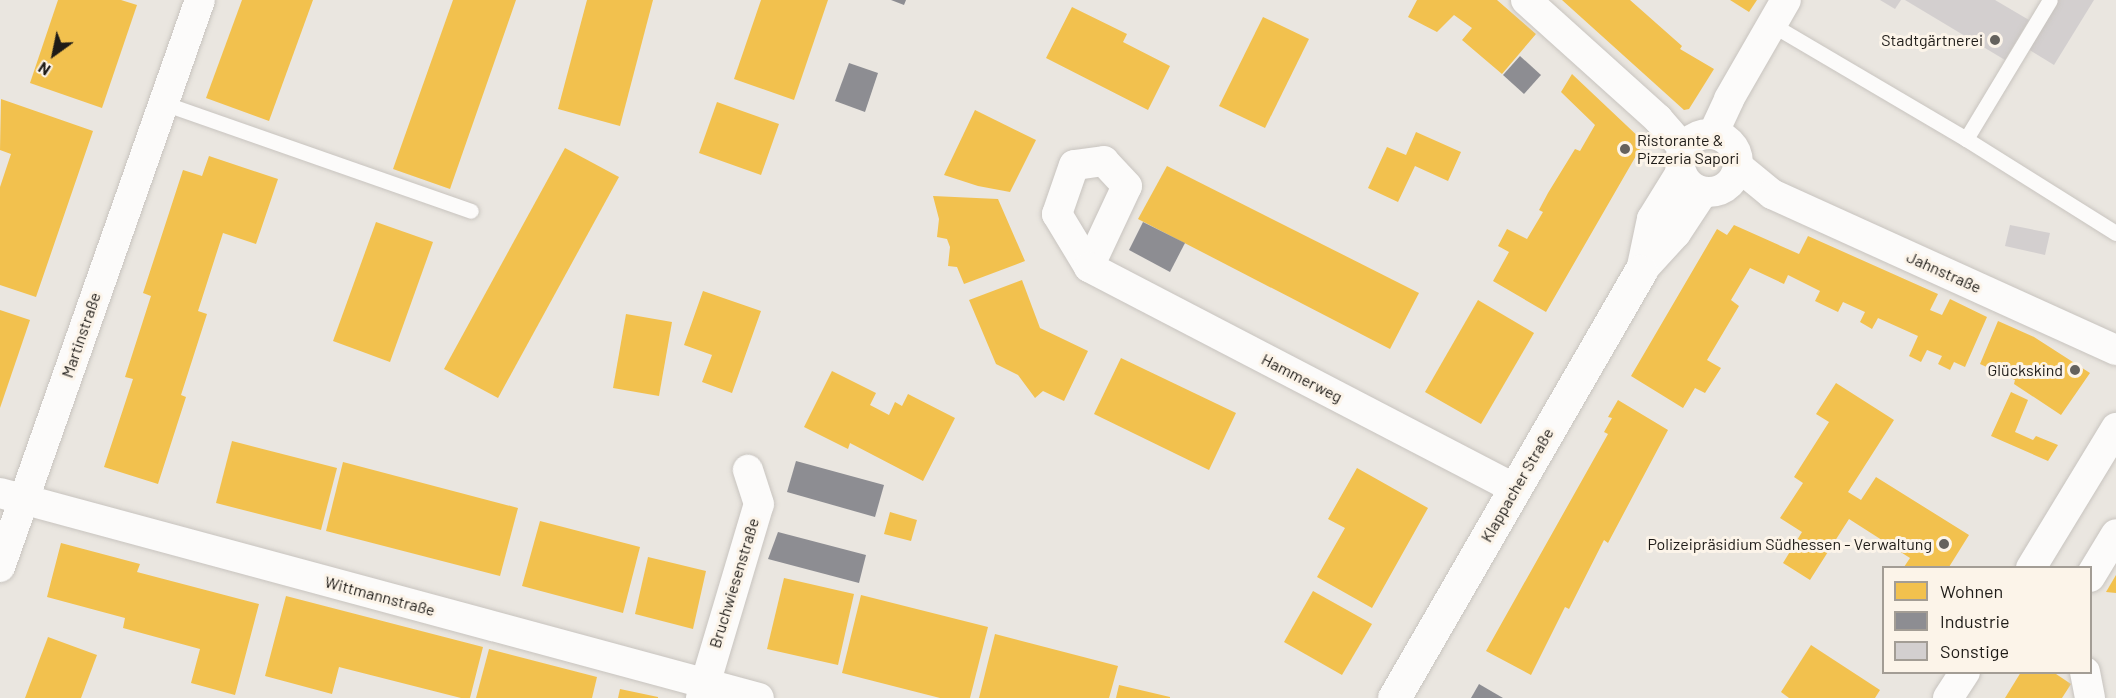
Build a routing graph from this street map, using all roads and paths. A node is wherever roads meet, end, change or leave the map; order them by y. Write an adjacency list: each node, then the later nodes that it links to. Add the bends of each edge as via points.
1 (200, 0): 5 (street, Martinstraße)
2 (1526, 0): 7 (street, Jahnstraße)
3 (2050, 0): 6 (lane)
4 (1778, 12): 6 (lane); 7 (street, via 1729,99)
5 (163, 103): 8 (lane); 16 (street, Martinstraße)
6 (1966, 139): 9 (lane)
7 (1709, 160): 11 (street, Klappacher Straße, via 1652,219); 12 (street, Jahnstraße, via 1772,194)
8 (471, 212)
9 (2116, 233)
10 (1089, 267): 15 (street, Hammerweg)
11 (1641, 271): 15 (street, Klappacher Straße)
12 (2116, 350)
13 (2116, 428): 18 (street)
14 (748, 470): 23 (street, Bruchwiesenstraße, via 759,504)
15 (1515, 489): 25 (street, Klappacher Straße)
16 (12, 496): 19 (street, Martinstraße); 23 (street, Wittmannstraße)
17 (2116, 534): 20 (street)
18 (2032, 566)
19 (0, 567)
20 (2092, 575)
21 (1964, 674): 26 (street)
22 (2085, 674): 27 (street)
23 (702, 690): 24 (street, Wittmannstraße)
24 (759, 698)
25 (1394, 698)
26 (1948, 698)
27 (2090, 698)

